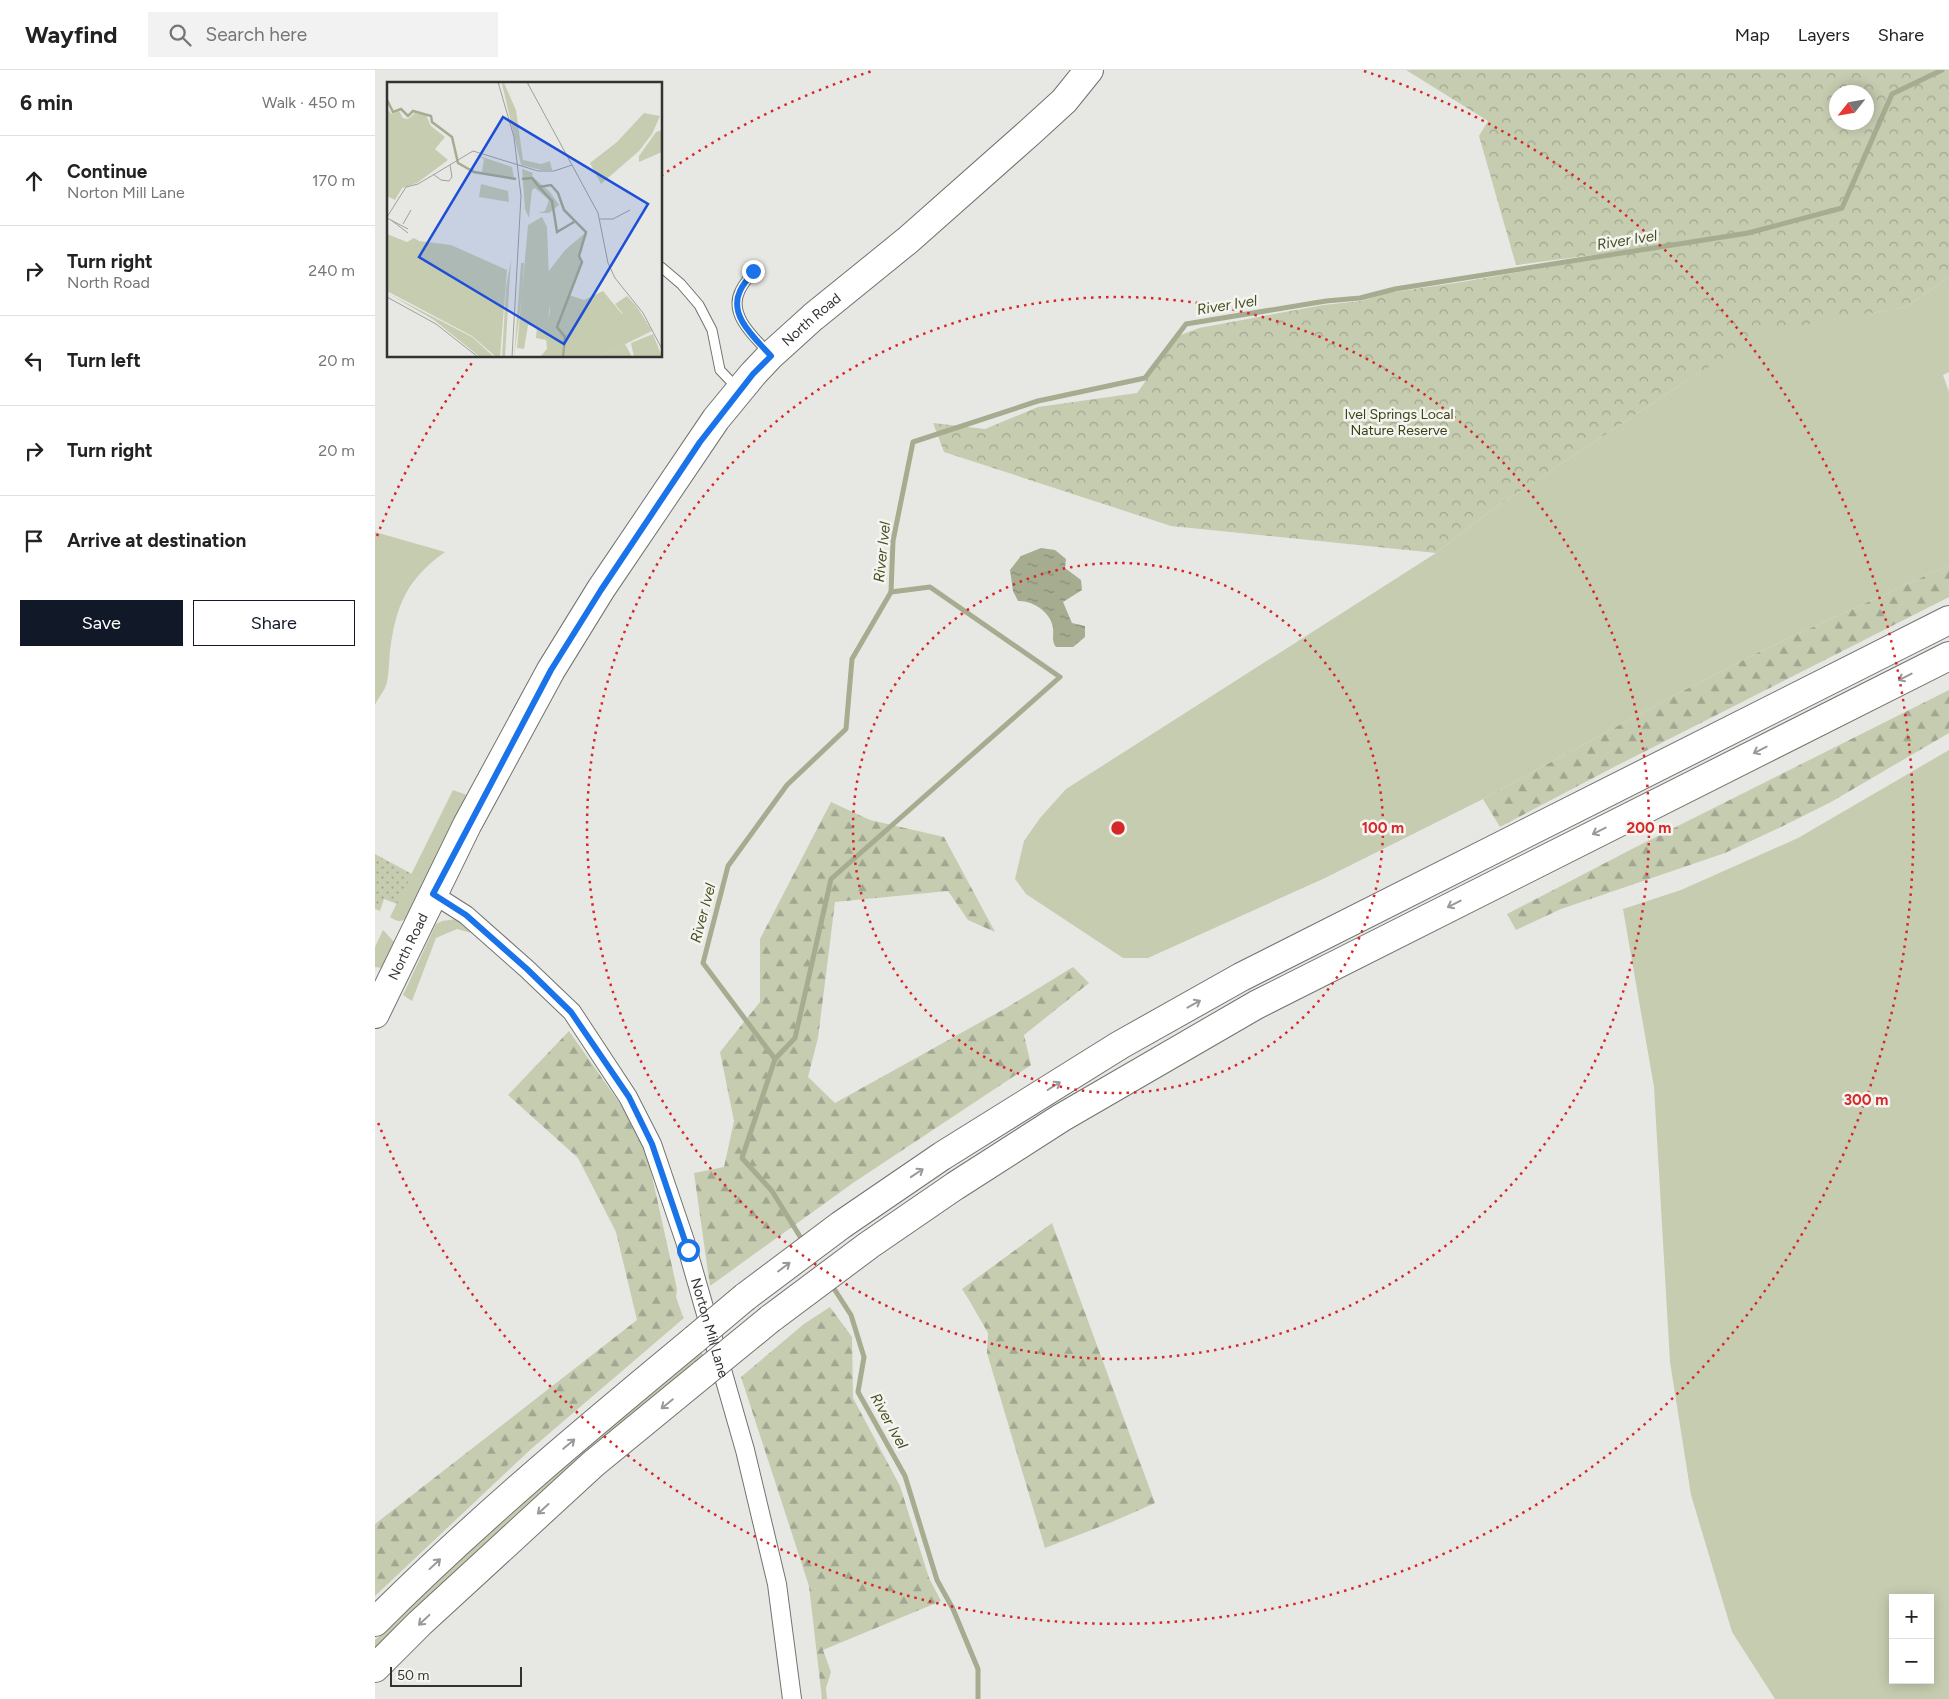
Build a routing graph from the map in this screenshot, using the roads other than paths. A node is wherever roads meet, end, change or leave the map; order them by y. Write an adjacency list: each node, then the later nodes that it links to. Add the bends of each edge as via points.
1 (1089, 70): 4 (main road, North Road, via 1064,101 1031,132)
2 (663, 269): 5 (lane, via 699,305 712,330 720,370)
3 (753, 271): 4 (lane, via 739,292 739,317)
4 (771, 356): 5 (main road, North Road)
5 (740, 391): 8 (main road, North Road, via 694,450 551,670)
6 (1949, 620): 10 (main road, one-way to 6, bridge, via 491,1512 745,1297 841,1225 942,1156 1120,1046 1233,982)
7 (1949, 656): 11 (main road, one-way to 11, bridge, via 1256,1005 1061,1118 963,1181 869,1245 704,1373 571,1484)
8 (433, 894): 9 (main road, North Road); 12 (street, Norton Mill Lane, via 466,915 571,1012 629,1097 652,1144 685,1241 745,1450 777,1584)
9 (375, 1014)
10 (375, 1622)
11 (375, 1668)
12 (792, 1699)

